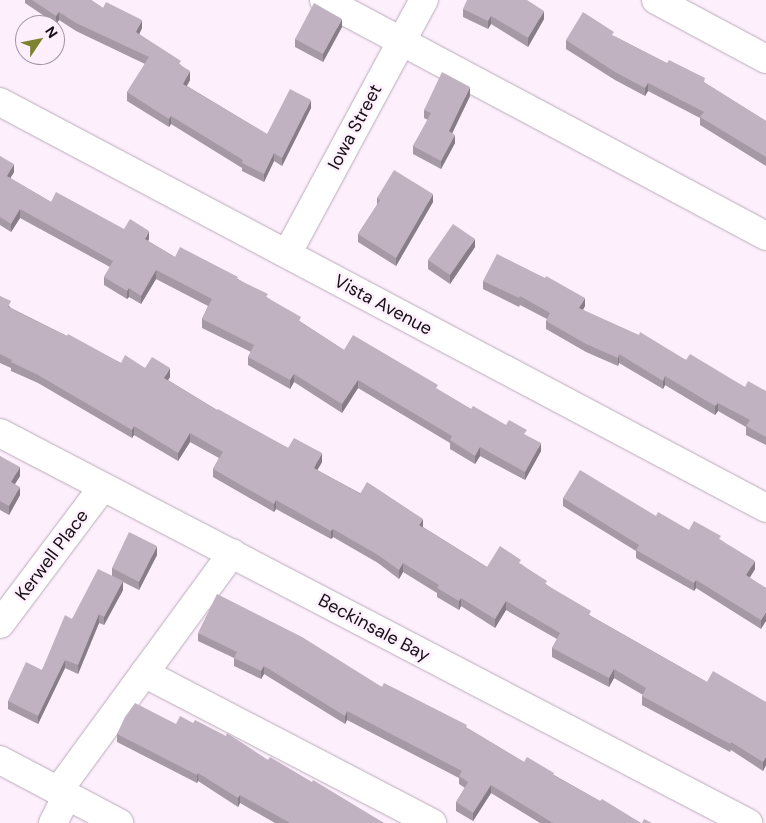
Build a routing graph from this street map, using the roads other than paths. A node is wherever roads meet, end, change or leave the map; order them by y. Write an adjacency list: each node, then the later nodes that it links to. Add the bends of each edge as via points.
1 (324, 0): 4 (street)
2 (424, 0): 4 (street, Iowa Street)
3 (656, 0): 5 (street)
4 (401, 41): 7 (street); 8 (street, Iowa Street)
5 (766, 60)
6 (0, 102): 8 (street, Vista Avenue)
7 (766, 236)
8 (287, 254): 11 (street, Vista Avenue)
9 (0, 433): 10 (street, Beckinsale Bay)
10 (103, 487): 12 (street, Beckinsale Bay); 13 (street, Kerwell Place)
11 (766, 508)
12 (232, 554): 14 (street); 20 (street, Beckinsale Bay)
13 (0, 624)
14 (144, 673): 16 (street); 19 (street)
15 (0, 760): 16 (street)
16 (63, 793): 17 (street); 18 (street)
17 (52, 823)
18 (119, 823)
19 (432, 823)
20 (748, 823)

